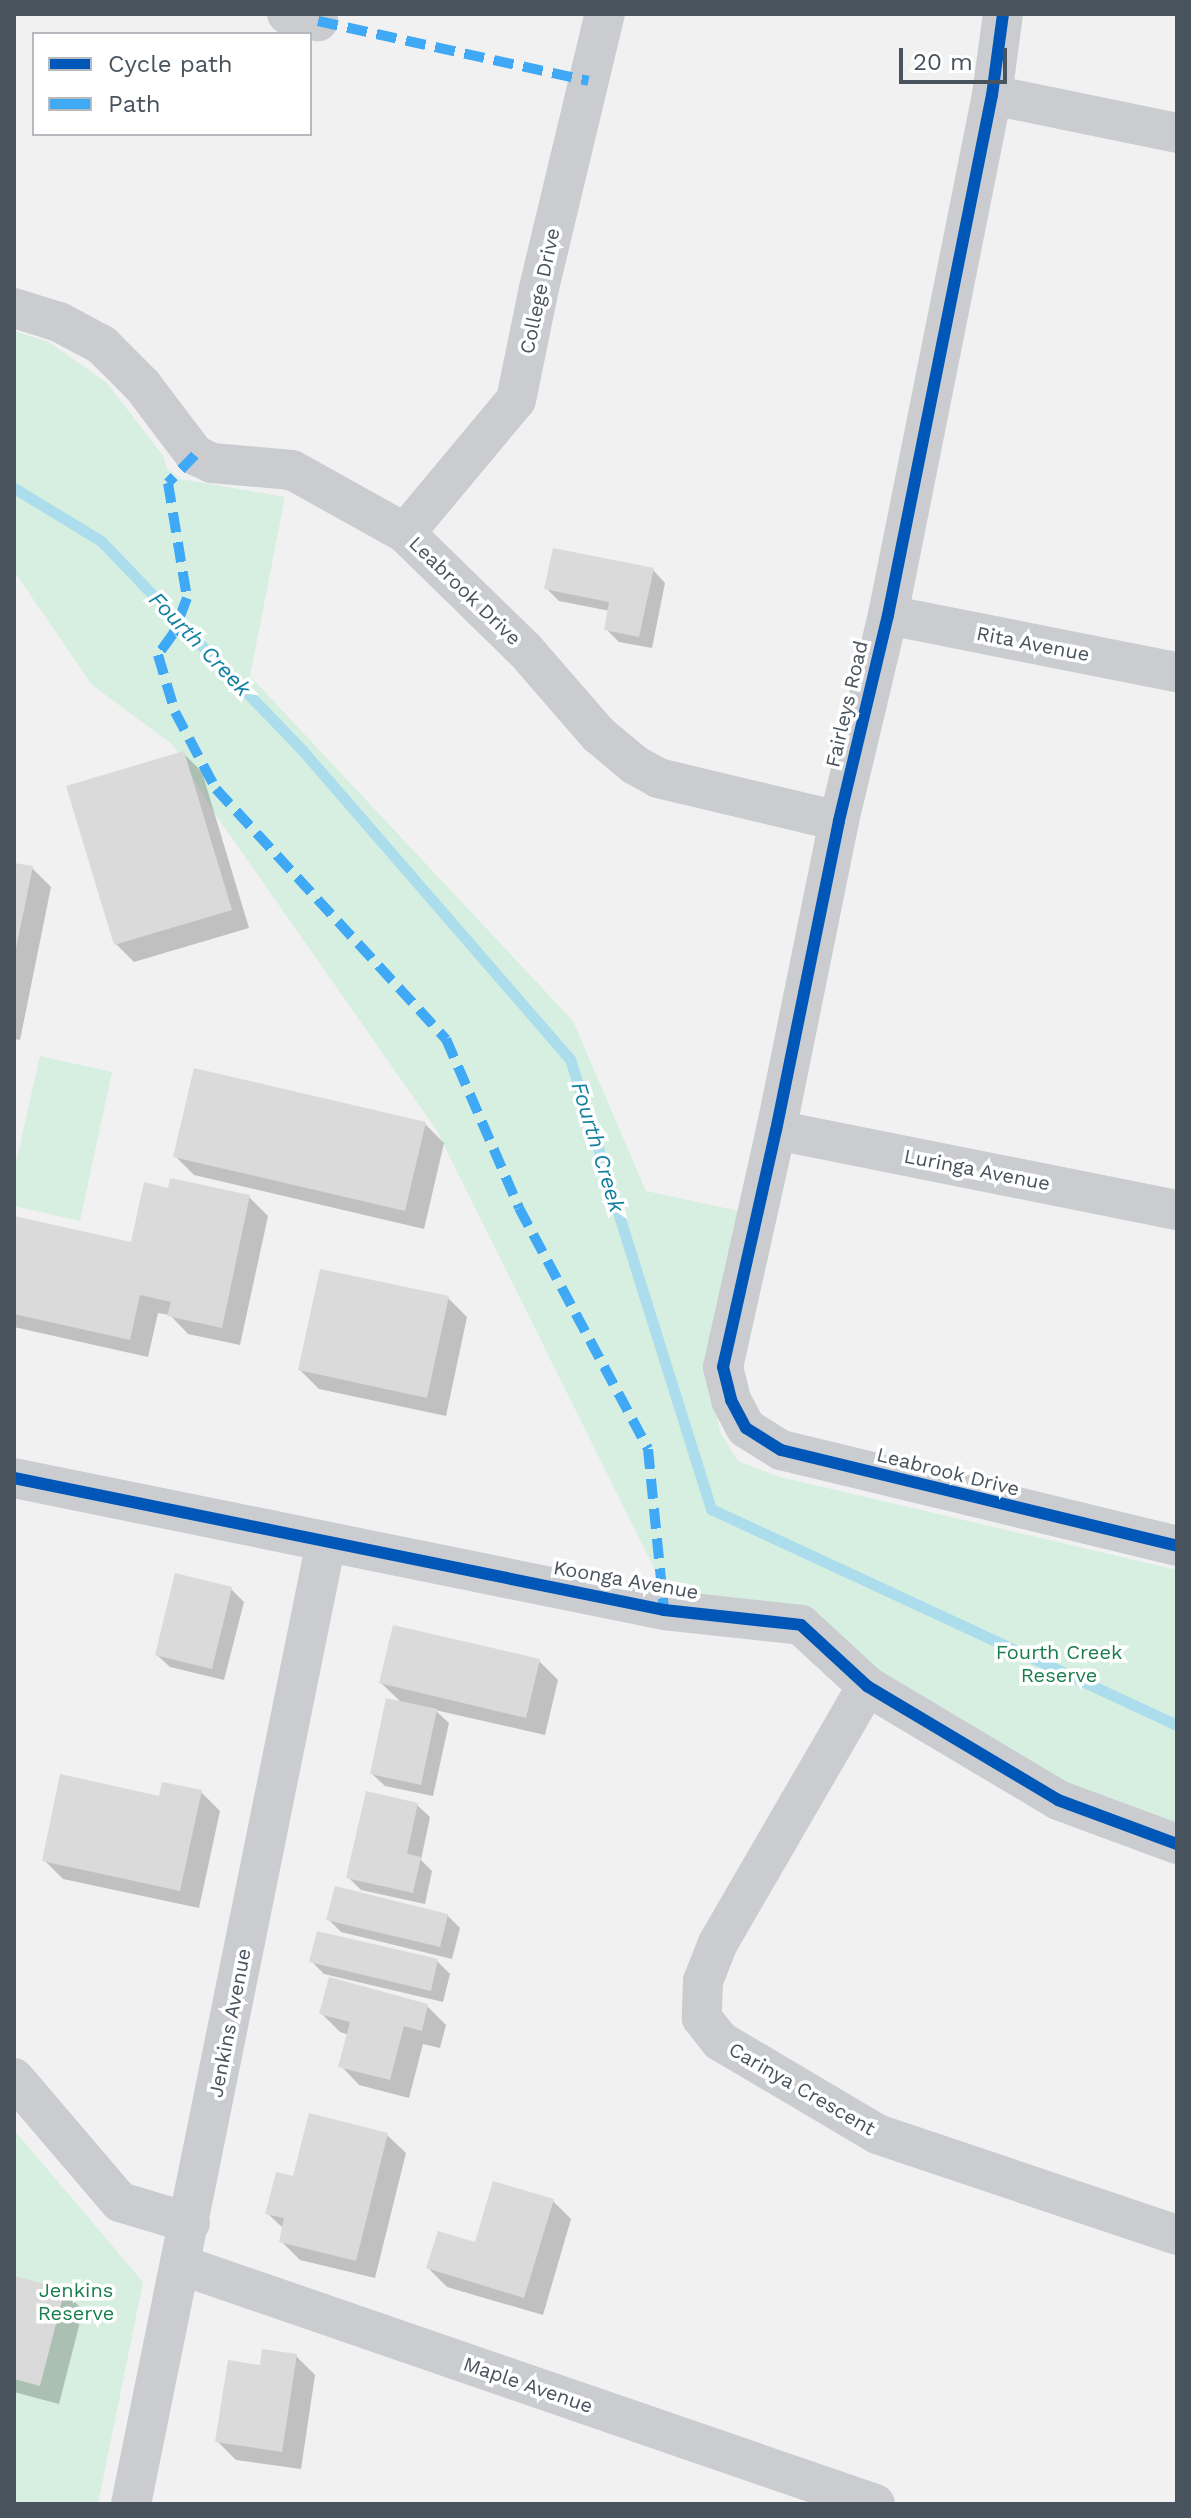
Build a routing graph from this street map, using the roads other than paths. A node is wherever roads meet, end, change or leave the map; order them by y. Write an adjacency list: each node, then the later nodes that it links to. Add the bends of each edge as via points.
1 (605, 14): 6 (street, College Drive, via 516,400)
2 (1003, 14): 3 (street, Fairleys Road)
3 (992, 95): 4 (street); 7 (street, Fairleys Road)
4 (1177, 133)
5 (14, 308): 6 (street, Leabrook Drive, via 59,322 102,345 142,385 195,455 212,463 292,470)
6 (405, 533): 9 (street, Leabrook Drive, via 525,650 599,735 635,765 658,778)
7 (888, 615): 8 (street, Rita Avenue); 9 (street, Fairleys Road)
8 (1177, 672)
9 (839, 821): 10 (street, Fairleys Road)
10 (776, 1130): 11 (street, Luringa Avenue); 12 (street, Fairleys Road, via 723,1367)
11 (1177, 1210)
12 (731, 1400): 15 (street, Leabrook Drive, via 746,1428 781,1450)
13 (14, 1478): 14 (street, Koonga Avenue)
14 (326, 1542): 16 (street, Koonga Avenue, via 664,1610 801,1625); 19 (street, Jenkins Avenue)
15 (1177, 1546)
16 (867, 1686): 17 (street, Koonga Avenue, via 1058,1800); 20 (street, Carinya Crescent, via 718,1943 703,1981 702,2018 720,2041 877,2134)
17 (1177, 1844)
18 (14, 2078): 19 (street, via 120,2202)
19 (190, 2223): 21 (street, Jenkins Avenue)
20 (1177, 2235)
21 (181, 2265): 22 (street, Jenkins Avenue); 23 (street, Maple Avenue)
22 (131, 2504)
23 (875, 2504)

